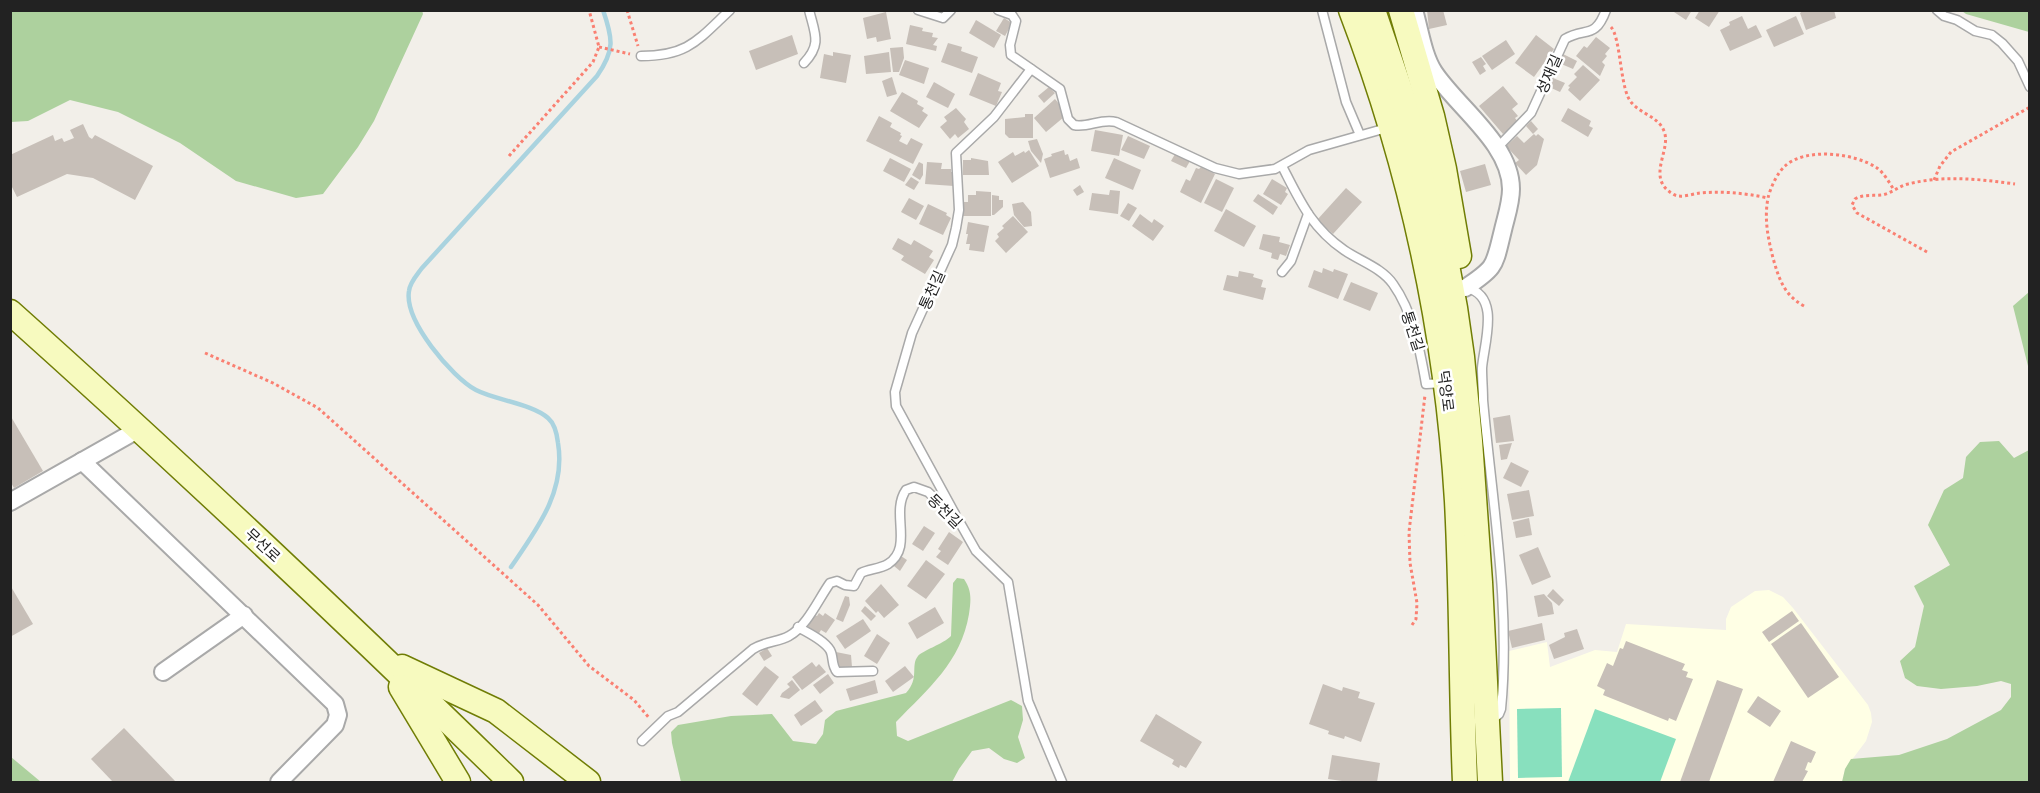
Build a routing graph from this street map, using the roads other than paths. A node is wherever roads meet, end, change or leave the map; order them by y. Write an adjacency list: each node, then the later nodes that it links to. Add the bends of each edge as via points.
1 (730, 10): 13 (lane, via 688,47 666,55)
2 (809, 10): 14 (lane, via 816,41)
3 (918, 10): 4 (lane, via 943,18)
4 (951, 10)
5 (998, 10): 15 (lane, via 1015,19 1012,57)
6 (1322, 10): 18 (lane, via 1346,102)
7 (1352, 10): 17 (main road, 덕양로)
8 (1373, 10): 17 (main road, 덕양로)
9 (1401, 10): 23 (main road, 덕양로, via 1444,168)
10 (1414, 10): 19 (street, via 1434,72)
11 (1937, 10): 16 (lane, via 2002,43 2018,61)
12 (1604, 14): 19 (lane, 성재길, via 1590,32 1565,39 1531,113)
13 (637, 55)
14 (804, 63)
15 (1031, 69): 20 (lane, via 1060,89 1068,119 1074,125 1116,122 1232,173); 29 (lane, 통천길, via 994,117 956,153 959,210 954,237 912,333 895,392 896,406)
16 (2030, 87)
17 (1400, 124): 18 (lane); 23 (main road, 덕양로); 25 (main road, 덕양로, via 1435,313)
18 (1360, 135): 20 (lane, via 1309,150)
19 (1497, 148): 23 (street, via 1510,181 1509,209 1492,268)
20 (1282, 166): 21 (lane, 통천길)
21 (1308, 214): 22 (lane); 25 (lane, 통천길, via 1320,230 1393,284)
22 (1282, 272)
23 (1458, 289): 35 (main road, 덕양로); 35 (lane, via 1473,290 1481,296 1488,313 1482,381 1498,549 1503,659 1501,709)
24 (10, 312): 26 (main road, 무선로)
25 (1436, 383): 36 (main road, 덕양로, via 1457,500)
26 (139, 429): 27 (street); 32 (main road, 무선로)
27 (82, 461): 28 (street); 30 (street)
28 (10, 502)
29 (959, 521): 31 (lane, 동천길, via 928,492 914,487 906,490 902,498 900,552 885,566 861,573 854,586 837,581 830,584); 42 (lane, 동천길, via 976,551 1008,582 1028,701)
30 (244, 615): 34 (street); 38 (street, via 330,697 337,709 335,725)
31 (798, 627): 33 (lane, via 828,646 837,672); 37 (lane, 동천길, via 788,637 753,649)
32 (385, 659): 39 (main road); 40 (main road, 무선로); 41 (main road, via 496,711)
33 (873, 671)
34 (163, 672)
35 (1488, 723): 36 (main road); 44 (main road, 덕양로)
36 (1462, 727): 43 (main road, 덕양로)
37 (642, 741)
38 (279, 783)
39 (458, 783)
40 (511, 783)
41 (588, 783)
42 (1062, 783)
43 (1465, 783)
44 (1490, 783)

